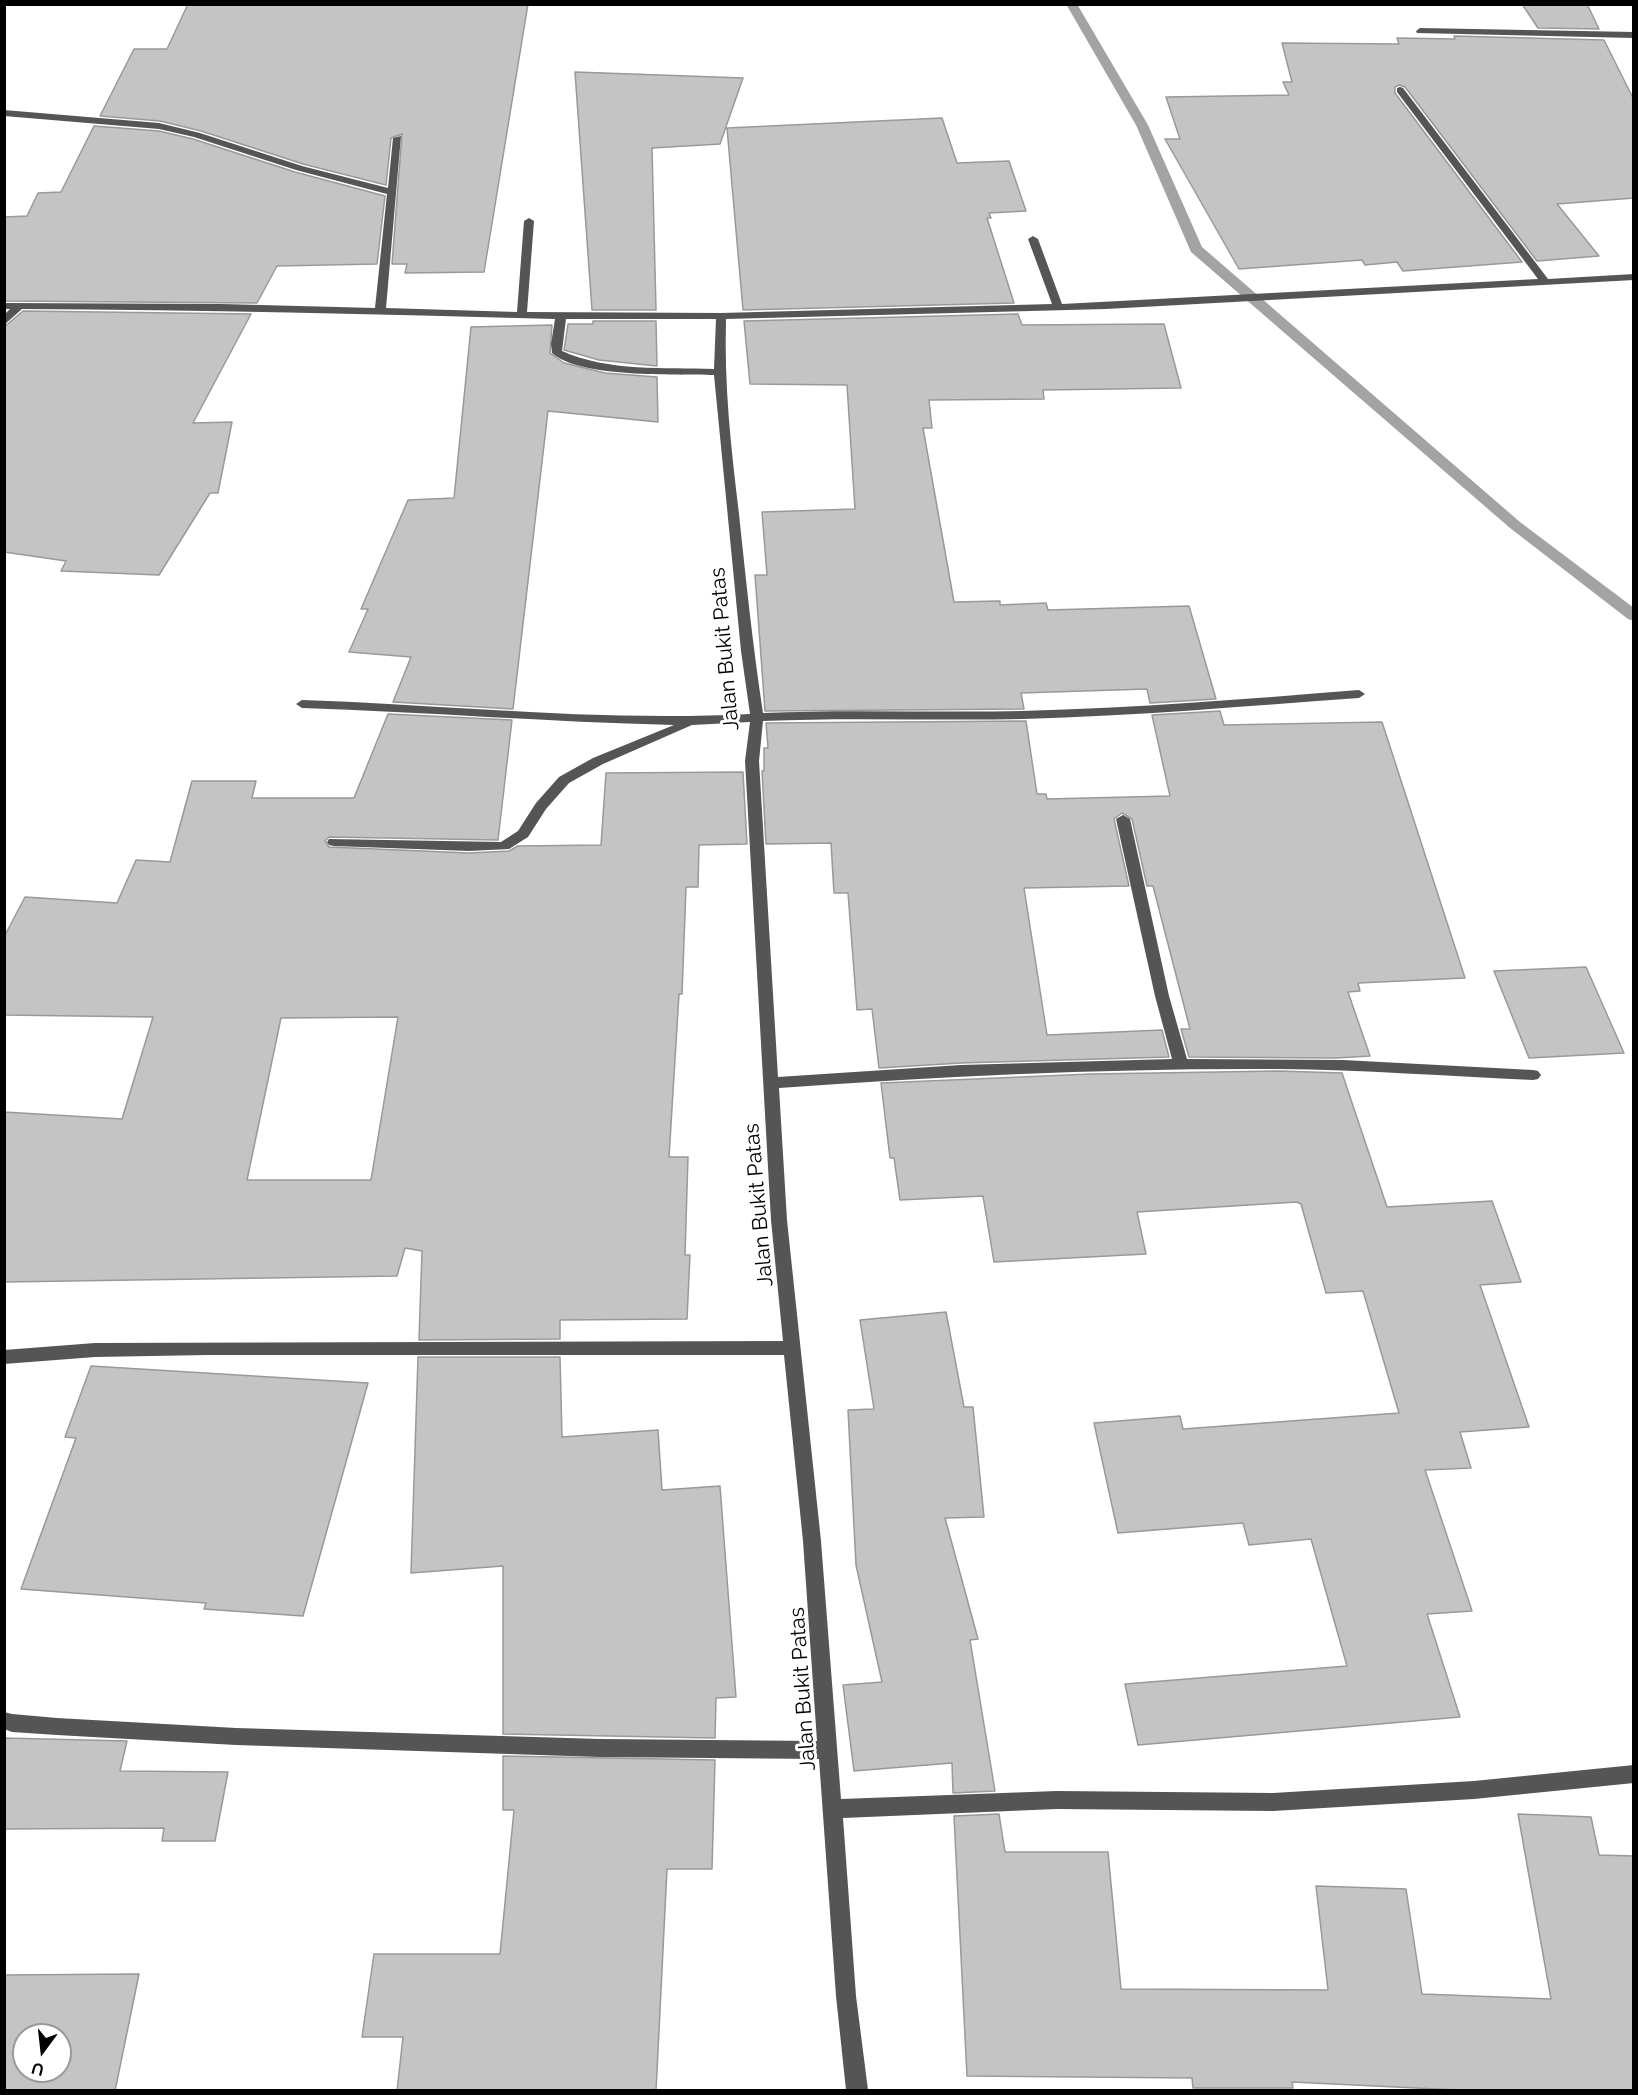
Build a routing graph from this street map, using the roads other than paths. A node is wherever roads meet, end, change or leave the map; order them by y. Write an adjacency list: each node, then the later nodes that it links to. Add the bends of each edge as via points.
1 (1420, 31): 2 (street)
2 (1634, 35)
3 (1400, 90): 10 (street)
4 (4, 113): 6 (street, via 159,126)
5 (398, 138): 6 (street)
6 (392, 192): 14 (street)
7 (529, 221): 15 (street)
8 (1033, 239): 13 (street)
9 (1634, 277): 10 (street)
10 (1545, 282): 13 (street)
11 (4, 306): 12 (street)
12 (19, 306): 14 (street); 18 (street)
13 (1058, 307): 17 (street)
14 (380, 313): 15 (street)
15 (522, 315): 16 (street)
16 (561, 316): 17 (street); 19 (street, via 557,354 571,362)
17 (721, 316): 19 (street, Jalan Bukit Patas)
18 (4, 322)
19 (719, 372): 22 (street, Jalan Bukit Patas)
20 (1359, 694): 22 (street, via 1021,715 828,714)
21 (302, 704): 23 (street)
22 (757, 718): 23 (street); 28 (street, Jalan Bukit Patas, via 752,761)
23 (694, 721): 25 (street, via 598,761 564,780 523,834 504,846)
24 (1123, 819): 26 (street)
25 (334, 842)
26 (1181, 1064): 27 (street, via 1281,1064); 28 (street, via 923,1072)
27 (1533, 1075)
28 (771, 1083): 29 (street, Jalan Bukit Patas)
29 (792, 1348): 30 (street, via 208,1348); 32 (street, Jalan Bukit Patas, via 813,1541)
30 (4, 1357)
31 (4, 1720): 32 (street, via 173,1735 672,1751)
32 (829, 1750): 34 (street, Jalan Bukit Patas)
33 (1634, 1774): 34 (street, via 1474,1790 1272,1802 1045,1801)
34 (833, 1809): 35 (street, Jalan Bukit Patas)
35 (857, 2091)

